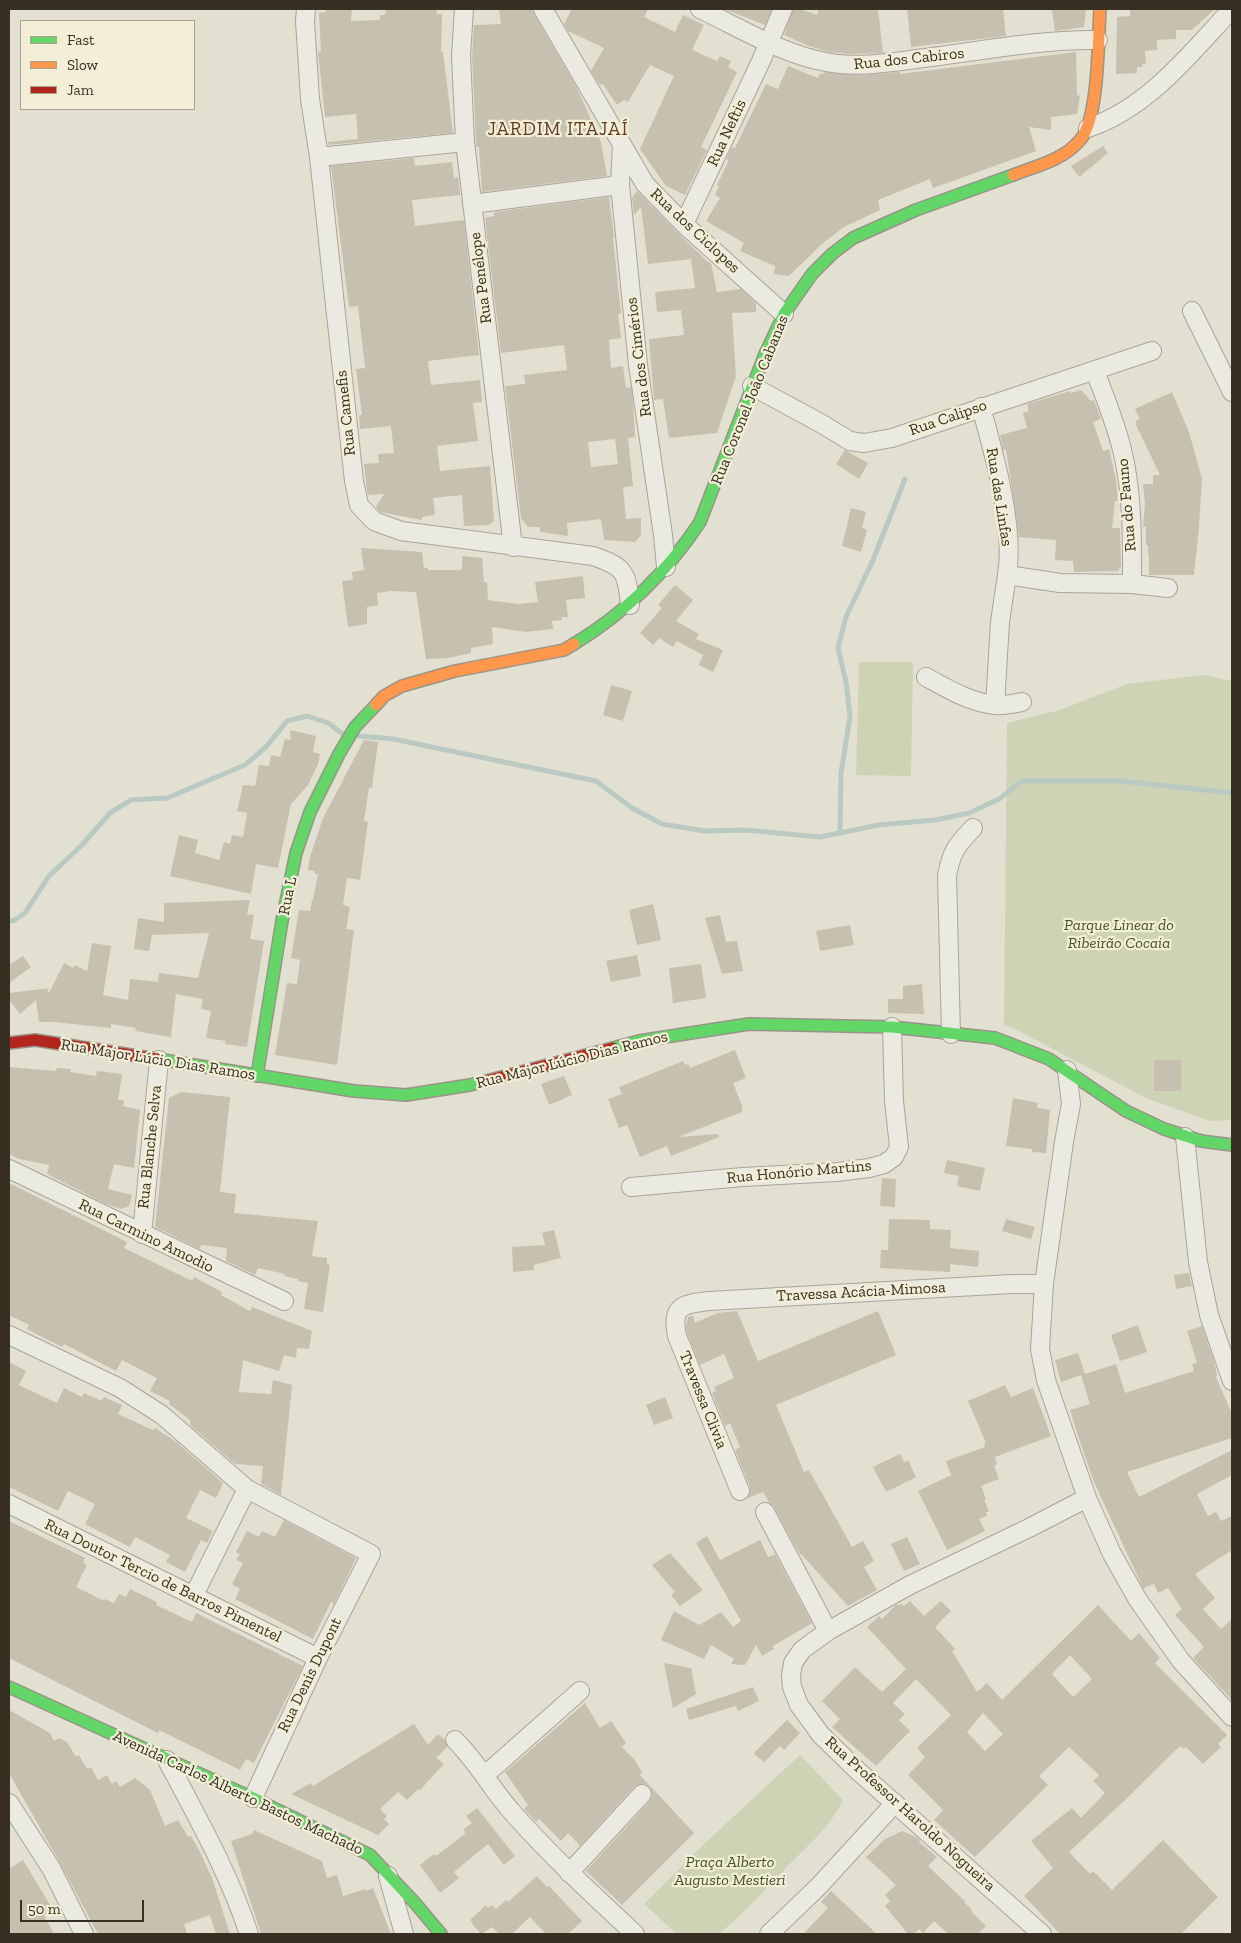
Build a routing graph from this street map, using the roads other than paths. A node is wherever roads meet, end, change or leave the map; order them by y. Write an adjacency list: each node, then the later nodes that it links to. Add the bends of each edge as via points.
1 (306, 9): 13 (street, Rua Camefis, via 310,99)
2 (464, 9): 11 (street, Rua Penélope, via 460,56)
3 (543, 9): 12 (street, Rua dos Ciclopes)
4 (700, 9): 9 (street, Rua dos Cabiros)
5 (783, 9): 9 (street, Rua Neftis)
6 (1100, 9): 8 (street, Rua Coronel João Cabanas)
7 (1232, 10): 10 (street, via 1139,103 1106,123)
8 (1098, 40): 9 (street, Rua dos Cabiros, via 861,65 814,60); 10 (street, Rua Coronel João Cabanas, via 1094,101)
9 (769, 42): 16 (street, Rua Neftis)
10 (1088, 128): 18 (street, Rua Coronel João Cabanas, via 1080,141 1058,158 916,210 853,238 812,274)
11 (465, 142): 13 (street); 15 (street, Rua Penélope)
12 (622, 145): 14 (street, Rua dos Cimérios); 16 (street, Rua dos Ciclopes, via 645,184)
13 (319, 157): 24 (street, Rua Camefis, via 359,505 374,521 400,531)
14 (620, 185): 15 (street); 25 (street, Rua dos Cimérios, via 638,365)
15 (472, 204): 24 (street, Rua Penélope)
16 (684, 224): 18 (street, Rua dos Ciclopes)
17 (1192, 311): 22 (street)
18 (784, 314): 21 (street, Rua Coronel João Cabanas)
19 (1152, 351): 20 (street, Rua Calipso)
20 (1095, 371): 23 (street, Rua Calipso); 27 (street, Rua do Fauno, via 1123,454 1132,529)
21 (752, 386): 23 (street, Rua Calipso, via 856,443 892,438); 25 (street, Rua Coronel João Cabanas, via 700,522)
22 (1232, 392)
23 (981, 407): 26 (street, Rua das Linfas, via 998,475 1006,526)
24 (513, 547): 29 (street, Rua Camefis, via 594,556 612,562 621,569 628,582)
25 (666, 567): 29 (street, Rua Coronel João Cabanas)
26 (1007, 575): 27 (street, via 1060,583); 32 (street, Rua das Linfas, via 1000,622)
27 (1132, 584): 28 (street)
28 (1168, 588)
29 (630, 605): 33 (street, Rua Coronel João Cabanas, via 564,650 455,671 402,686 384,696)
30 (926, 677): 32 (street, via 962,696)
31 (1022, 702): 32 (street)
32 (996, 705)
33 (356, 727): 40 (street, Rua L, via 310,812 296,854)
34 (973, 828): 36 (street, via 956,845 947,876)
35 (892, 1027): 36 (street, Rua Major Lúcio Dias Ramos); 40 (street, Rua Major Lúcio Dias Ramos, via 749,1024 639,1041 470,1085 406,1095 354,1091); 46 (street, Rua Honório Martins, via 899,1147 894,1157 884,1164 837,1172)
36 (951, 1034): 39 (street, Rua Major Lúcio Dias Ramos, via 995,1038 1049,1059)
37 (9, 1043): 38 (street, Rua Major Lúcio Dias Ramos, via 35,1040)
38 (159, 1060): 40 (street, Rua Major Lúcio Dias Ramos); 47 (street, Rua Blanche Selva)
39 (1067, 1070): 41 (street, Rua Major Lúcio Dias Ramos); 42 (street)
40 (257, 1076)
41 (1094, 1089): 42 (street); 43 (street, Rua Major Lúcio Dias Ramos, via 1126,1111)
42 (1071, 1104): 48 (street)
43 (1185, 1137): 44 (street, Rua Major Lúcio Dias Ramos); 52 (street, via 1198,1262 1210,1315)
44 (1232, 1145)
45 (9, 1169): 47 (street, Rua Carmino Amodio)
46 (631, 1187)
47 (142, 1234): 49 (street, Rua Carmino Amodio)
48 (1044, 1284): 50 (street, Travessa Acácia-Mimosa, via 708,1301 689,1303); 55 (street, via 1040,1349 1044,1372)
49 (284, 1302)
50 (679, 1308): 54 (street, Travessa Clivia, via 674,1322 676,1336)
51 (9, 1335): 53 (street, via 120,1388 162,1415)
52 (1232, 1381)
53 (247, 1489): 58 (street); 60 (street, Rua Denis Dupont, via 371,1554)
54 (740, 1491)
55 (1087, 1498): 59 (street, Rua Professor Haroldo Nogueira, via 910,1585); 63 (street, via 1112,1554 1138,1600 1185,1666)
56 (9, 1504): 58 (street, Rua Doutor Tercio de Barros Pimentel)
57 (765, 1512): 59 (street)
58 (194, 1595): 60 (street, Rua Doutor Tercio de Barros Pimentel)
59 (828, 1631): 70 (street, Rua Professor Haroldo Nogueira, via 802,1650 793,1663 792,1687 799,1705 821,1735)
60 (318, 1658): 68 (street, Rua Denis Dupont)
61 (9, 1687): 65 (street, Avenida Carlos Alberto Bastos Machado)
62 (580, 1691): 66 (street)
63 (1232, 1717)
64 (454, 1740): 66 (street)
65 (167, 1760): 68 (street, Avenida Carlos Alberto Bastos Machado); 74 (street, via 219,1860)
66 (485, 1775): 72 (street, via 510,1810)
67 (642, 1794): 72 (street)
68 (253, 1798): 71 (street, Avenida Carlos Alberto Bastos Machado, via 370,1855)
69 (9, 1802): 73 (street, via 51,1868)
70 (896, 1803): 78 (street); 79 (street, Rua Professor Haroldo Nogueira)
71 (386, 1871): 75 (street); 76 (street, Avenida Carlos Alberto Bastos Machado)
72 (569, 1873): 77 (street)
73 (84, 1934)
74 (249, 1934)
75 (404, 1934)
76 (440, 1934)
77 (635, 1934)
78 (770, 1934)
79 (1042, 1934)

